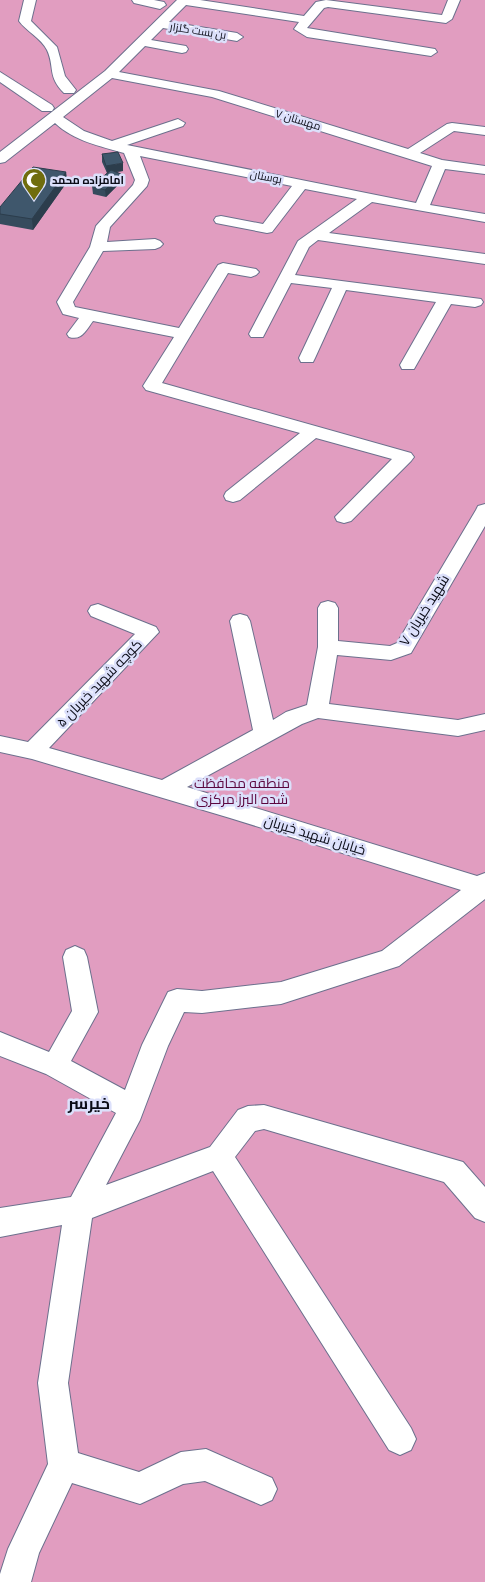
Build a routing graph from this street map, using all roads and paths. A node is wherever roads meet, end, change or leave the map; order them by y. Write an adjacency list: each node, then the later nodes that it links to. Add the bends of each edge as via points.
1 (30, 0): 16 (street, via 25,22 52,48 60,82)
2 (138, 0): 5 (street)
3 (184, 0): 7 (street); 8 (street)
4 (454, 0): 7 (street, via 446,19 328,3 320,5)
5 (163, 2): 6 (street)
6 (146, 19)
7 (308, 20): 12 (street, via 300,29 307,33)
8 (160, 24): 9 (street, بن بست گلزار); 10 (street)
9 (236, 37)
10 (142, 42): 11 (street); 13 (street)
11 (182, 49)
12 (431, 52)
13 (110, 74): 17 (street); 23 (street, مهستان ۷, via 214,94)
14 (0, 76): 17 (street, بوستان)
15 (81, 80): 16 (street)
16 (69, 90): 17 (street)
17 (51, 112): 20 (street); 21 (street, بوستان, via 65,126 84,137); 24 (street)
18 (178, 122): 21 (street)
19 (485, 131): 23 (street, via 452,127)
20 (1, 143)
21 (114, 146): 22 (street, بوستان)
22 (130, 150): 27 (street, بوستان); 34 (street, via 142,180 103,226)
23 (410, 154): 25 (street, مهستان ۷)
24 (0, 159)
25 (440, 164): 26 (street, مهستان ۷); 29 (street)
26 (485, 170)
27 (301, 184): 28 (street, بوستان); 31 (street, via 267,229)
28 (370, 198): 29 (street, بوستان); 32 (street)
29 (421, 208): 30 (street, بوستان)
30 (485, 218)
31 (221, 220)
32 (314, 235): 35 (street); 37 (street, via 303,244)
33 (155, 244): 34 (street)
34 (98, 247): 41 (street, via 65,302 69,311)
35 (485, 259)
36 (251, 272): 43 (street, via 223,268)
37 (286, 278): 38 (street); 44 (street)
38 (341, 285): 39 (street); 45 (street)
39 (446, 298): 40 (street); 46 (street)
40 (475, 302)
41 (89, 315): 42 (street); 43 (street)
42 (75, 334)
43 (184, 334): 47 (street, via 152,386)
44 (256, 334)
45 (307, 358)
46 (408, 365)
47 (313, 431): 48 (street); 50 (street, via 405,456)
48 (233, 496)
49 (485, 510): 54 (street, شهید خیریان ۷, via 404,648 391,653)
50 (344, 517)
51 (328, 608): 54 (street)
52 (98, 611): 59 (street, کوچه شهید خیریان ۵, via 149,632)
53 (240, 621): 57 (street)
54 (328, 647): 55 (street)
55 (318, 710): 56 (street, via 458,728); 57 (street, via 294,718)
56 (485, 722)
57 (265, 734): 60 (street)
58 (0, 744): 59 (street, خیابان شهید خیریان)
59 (32, 751): 60 (street, خیابان شهید خیریان)
60 (163, 790): 61 (street, خیابان شهید خیریان)
61 (484, 886): 65 (street, via 390,959 281,993 202,1002 177,1000 155,1045)
62 (75, 957): 64 (street, via 85,1012)
63 (0, 1044): 64 (street)
64 (55, 1066): 65 (street)
65 (132, 1108): 68 (street)
66 (219, 1156): 67 (street, via 248,1119 264,1116 453,1171); 68 (street); 70 (street)
67 (485, 1208)
68 (79, 1209): 69 (street, via 2,1221); 71 (street, via 53,1383)
69 (0, 1224)
70 (400, 1439)
71 (64, 1465): 72 (street, via 140,1488 181,1468 206,1465); 73 (street, via 24,1549)
72 (261, 1490)
73 (14, 1582)

